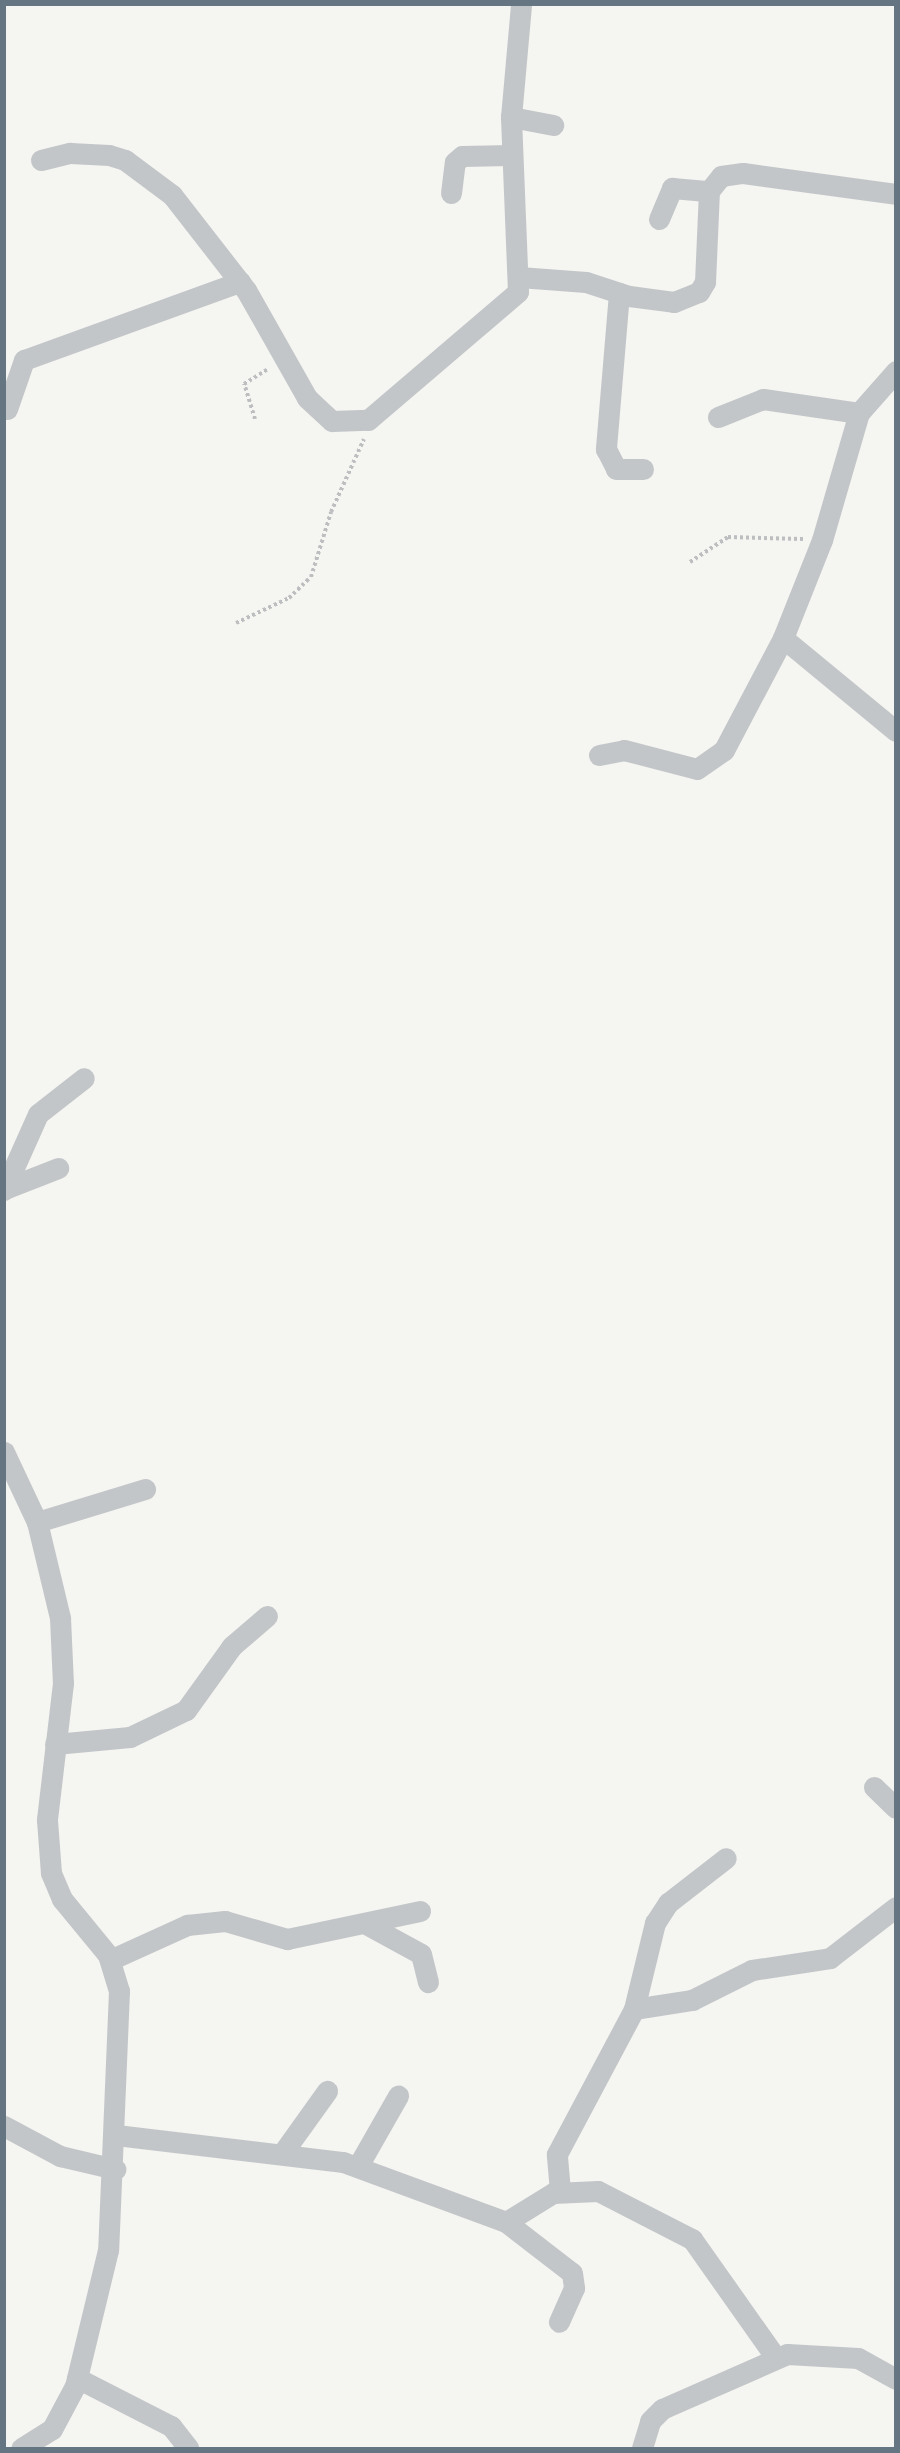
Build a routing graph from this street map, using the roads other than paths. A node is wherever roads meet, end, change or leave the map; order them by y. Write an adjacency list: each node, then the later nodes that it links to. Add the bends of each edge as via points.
1 (521, 4): 2 (street)
2 (511, 117): 3 (street); 4 (street)
3 (553, 125)
4 (511, 155): 7 (street, via 462,156 455,162); 10 (street)
5 (41, 160): 11 (street, via 92,152 125,160 183,206)
6 (709, 191): 8 (street, via 721,176 743,173); 9 (street, via 672,188); 12 (street, via 706,273 699,292 659,303)
7 (451, 193)
8 (896, 194)
9 (659, 219)
10 (519, 277): 11 (street, via 518,292 511,300 368,420 332,422 307,398); 12 (street, via 577,280)
11 (240, 282): 14 (street, via 24,360)
12 (619, 293): 17 (street, via 606,449 616,470)
13 (896, 371): 15 (street)
14 (7, 409)
15 (859, 414): 16 (street, via 763,399); 18 (street, via 822,540)
16 (718, 417)
17 (643, 469)
18 (783, 638): 19 (street); 20 (street, via 732,737 711,763 678,767 624,750)
19 (896, 731)
20 (599, 755)
21 (84, 1078): 23 (street, via 38,1114)
22 (58, 1168): 23 (street)
23 (6, 1189)
24 (4, 1452): 26 (street)
25 (145, 1489): 26 (street)
26 (37, 1522): 28 (street, via 64,1653)
27 (267, 1616): 28 (street, via 228,1651 186,1710 130,1737)
28 (55, 1744): 35 (street, via 47,1820 51,1873 62,1899)
29 (874, 1787): 30 (street)
30 (896, 1808)
31 (726, 1858): 37 (street, via 668,1903 655,1923)
32 (896, 1907): 37 (street, via 830,1958 752,1970 692,2000)
33 (420, 1911): 34 (street)
34 (368, 1925): 35 (street, via 287,1939 237,1923 207,1922 163,1933); 36 (street, via 421,1954)
35 (111, 1960): 41 (street, via 119,1991)
36 (428, 1982)
37 (634, 2009): 45 (street, via 556,2154)
38 (327, 2091): 42 (street)
39 (398, 2096): 43 (street)
40 (4, 2126): 44 (street, via 60,2156)
41 (116, 2135): 42 (street); 44 (street)
42 (284, 2151): 43 (street)
43 (358, 2166): 46 (street)
44 (115, 2169): 49 (street, via 108,2250)
45 (560, 2191): 46 (street); 48 (street, via 598,2191 693,2239)
46 (506, 2222): 47 (street, via 572,2273 574,2288)
47 (559, 2322)
48 (776, 2358): 50 (street, via 834,2353 858,2358); 53 (street, via 662,2409 650,2421)
49 (77, 2378): 51 (street, via 52,2429); 52 (street, via 171,2426)
50 (896, 2379)
51 (21, 2448)
52 (188, 2448)
53 (642, 2448)

